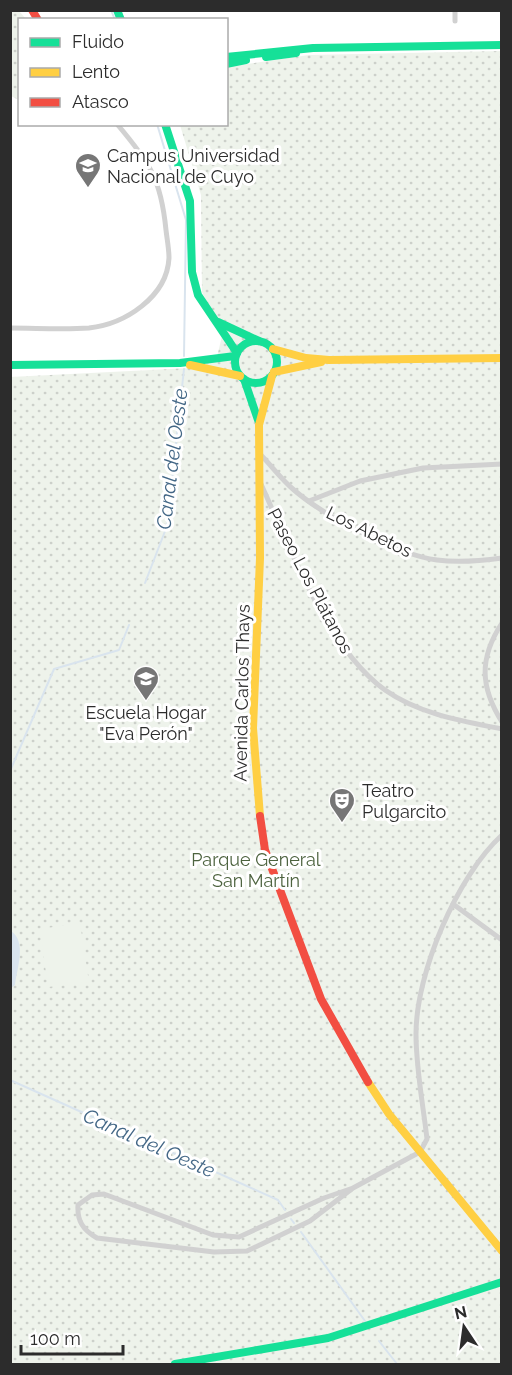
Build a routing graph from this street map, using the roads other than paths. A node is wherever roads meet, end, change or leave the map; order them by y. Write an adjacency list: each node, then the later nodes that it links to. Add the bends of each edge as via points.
1 (455, 10): 2 (street)
2 (455, 21)
3 (501, 45): 4 (street)
4 (347, 47): 5 (street, via 283,49); 6 (street)
5 (228, 57)
6 (228, 64)
7 (119, 126): 12 (street, via 148,162 162,195 169,258 160,288 134,312 90,328)
8 (166, 126): 10 (street)
9 (171, 126): 10 (street)
10 (170, 135): 11 (street, via 190,201 194,283)
11 (217, 321): 13 (street); 15 (street)
12 (10, 328)
13 (259, 341): 14 (street); 15 (street, via 245,344)
14 (273, 349): 17 (street); 20 (street)
15 (236, 354): 18 (street); 21 (street, via 236,370)
16 (501, 358): 17 (street)
17 (329, 360): 20 (street)
18 (180, 363): 19 (street); 21 (street)
19 (10, 365)
20 (273, 374): 21 (street, via 260,383); 22 (street, Avenida Carlos Thays)
21 (242, 378): 22 (street, Avenida Carlos Thays)
22 (259, 425): 23 (street, Avenida Carlos Thays)
23 (258, 452): 25 (street, Avenida Carlos Thays); 26 (street, Los Abetos)
24 (501, 464): 26 (street, via 423,468 360,481)
25 (259, 480): 30 (street, Paseo Los Plátanos, via 304,577 350,658 386,690 437,716); 34 (street, Avenida Carlos Thays, via 254,738 265,850 309,971 333,1023 390,1114)
26 (309, 501): 27 (street, Los Abetos, via 406,553 436,560)
27 (501, 558)
28 (501, 623): 29 (street, via 485,656 483,674 487,694)
29 (501, 722)
30 (501, 729)
31 (501, 835): 32 (street)
32 (453, 904): 33 (street); 34 (street, via 421,986 416,1033 428,1139)
33 (501, 940)
34 (420, 1152): 35 (street); 36 (street, Avenida Carlos Thays)
35 (353, 1188): 35 (street, via 239,1237 213,1234 104,1194 84,1199 78,1205 77,1215 87,1233 97,1238 214,1252 247,1251 310,1221)
36 (501, 1251)
37 (501, 1282): 38 (street, via 328,1338)
38 (175, 1365)

